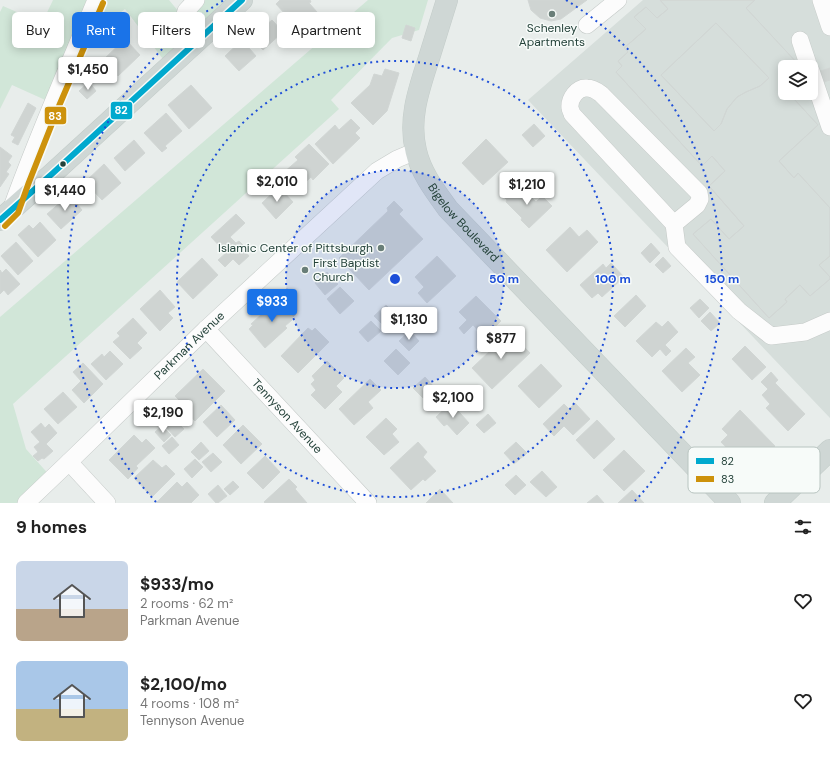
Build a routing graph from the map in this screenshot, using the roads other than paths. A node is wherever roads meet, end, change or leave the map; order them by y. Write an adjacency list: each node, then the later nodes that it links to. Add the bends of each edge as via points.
1 (96, 0): 17 (street)
2 (196, 0): 7 (street)
3 (242, 0): 10 (main road)
4 (447, 0): 16 (main road, Bigelow Boulevard, via 415,107 413,134)
5 (618, 0): 8 (street)
6 (821, 0): 9 (street)
7 (186, 12)
8 (587, 25)
9 (830, 27)
10 (205, 34)
11 (800, 40): 13 (street)
12 (190, 48): 17 (main road)
13 (807, 60)
14 (818, 92): 15 (street)
15 (830, 127)
16 (416, 151): 20 (street, Parkman Avenue, via 377,171); 22 (main road, Bigelow Boulevard, via 430,184 448,209)
17 (6, 215)
18 (674, 224): 18 (street, via 697,205 699,193 601,94 588,87 574,94 570,102 572,114); 19 (street, via 677,247 739,311 772,336 805,332)
19 (830, 321)
20 (206, 329): 24 (street, Parkman Avenue); 29 (street, Tennyson Avenue)
21 (830, 450): 23 (main road)
22 (688, 459)
23 (820, 459)
24 (69, 462): 27 (street, Parkman Avenue); 28 (street)
25 (720, 493): 30 (main road, Bigelow Boulevard)
26 (785, 493): 31 (main road)
27 (26, 503)
28 (107, 503)
29 (368, 503)
30 (730, 503)
31 (774, 503)

